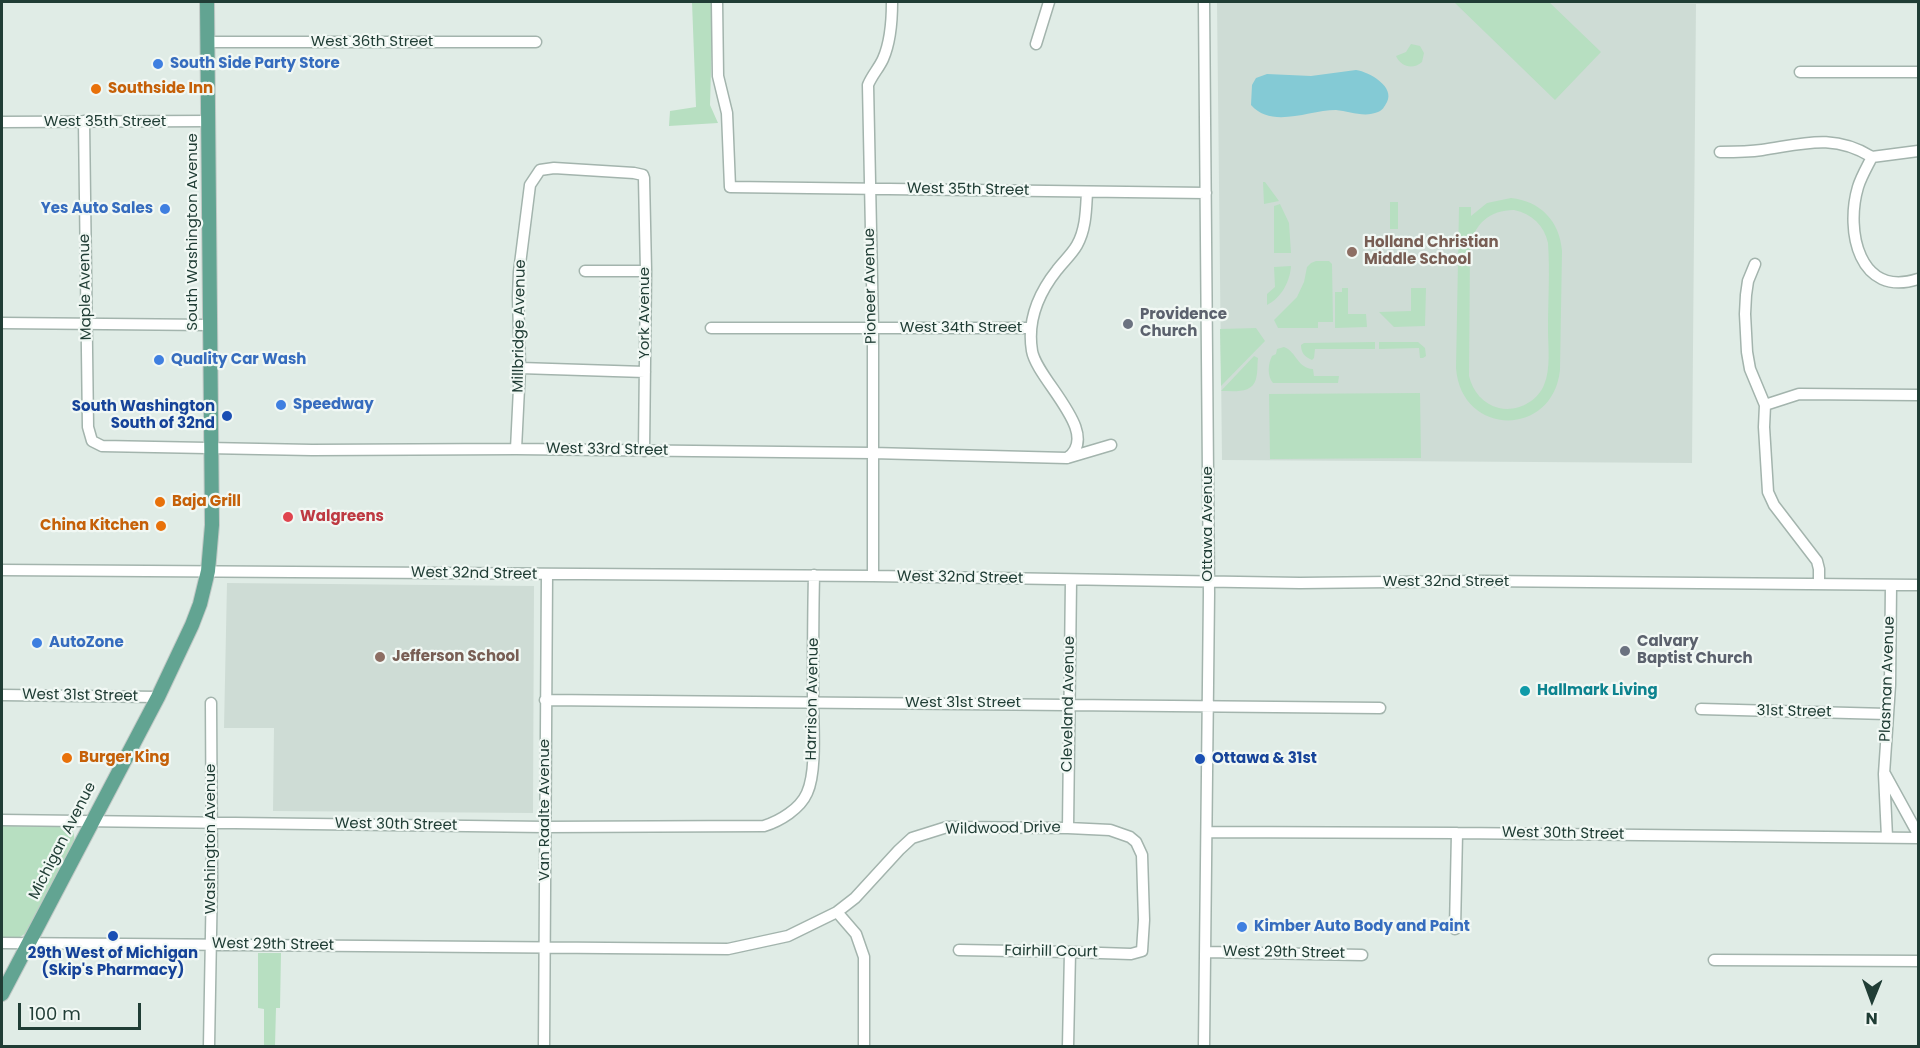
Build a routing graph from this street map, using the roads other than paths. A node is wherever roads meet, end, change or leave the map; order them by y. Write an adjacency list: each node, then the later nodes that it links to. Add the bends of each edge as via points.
1 (207, 2): 6 (main road, South Washington Avenue)
2 (717, 2): 18 (street, West 35th Street, via 718,76 727,113 730,187)
3 (892, 2): 18 (street, Pioneer Avenue, via 890,39 883,61 868,85)
4 (1049, 2): 8 (street)
5 (1204, 2): 20 (street, Ottawa Avenue)
6 (207, 42): 7 (street, West 36th Street); 12 (main road, South Washington Avenue)
7 (536, 42)
8 (1036, 44)
9 (1800, 72): 10 (street)
10 (1918, 72)
11 (84, 121): 12 (street, West 35th Street); 13 (street, West 35th Street); 26 (street, Maple Avenue)
12 (209, 121): 27 (main road, South Washington Avenue)
13 (2, 122)
14 (1918, 151): 16 (street)
15 (1720, 152): 16 (street, via 1819,141 1860,150)
16 (1872, 157): 24 (street, via 1858,187 1855,244 1867,268 1879,277 1892,283)
17 (643, 175): 23 (street, York Avenue); 31 (street, Millbridge Avenue, via 554,168 540,170 530,185 520,256)
18 (870, 189): 19 (street, West 35th Street); 29 (street, Pioneer Avenue)
19 (1088, 192): 20 (street, West 35th Street); 30 (street, via 1086,221 1077,246 1041,293)
20 (1206, 194): 48 (street, Ottawa Avenue)
21 (1755, 264): 34 (street, via 1746,295 1747,352)
22 (585, 271): 23 (street)
23 (646, 271): 32 (street, York Avenue)
24 (1918, 279)
25 (2, 323): 26 (street)
26 (87, 323): 27 (street); 36 (street, Maple Avenue, via 88,427 92,441)
27 (209, 325): 37 (main road, South Washington Avenue)
28 (711, 328): 29 (street, West 34th Street)
29 (873, 328): 30 (street, West 34th Street); 40 (street, Pioneer Avenue)
30 (1031, 328): 41 (street, via 1034,359 1078,432 1078,444)
31 (520, 368): 32 (street); 38 (street, Millbridge Avenue)
32 (645, 372): 39 (street, York Avenue)
33 (1918, 396): 34 (street, via 1799,394)
34 (1765, 405): 49 (street, via 1768,492 1817,561)
35 (1111, 446): 41 (street, West 33rd Street)
36 (102, 447): 37 (street, West 33rd Street)
37 (211, 447): 38 (street, West 33rd Street); 43 (main road, South Washington Avenue)
38 (516, 449): 39 (street, West 33rd Street)
39 (644, 451): 40 (street, West 33rd Street)
40 (872, 453): 41 (street, West 33rd Street); 46 (street, Pioneer Avenue)
41 (1067, 458)
42 (2, 570): 43 (street, West 32nd Street)
43 (208, 571): 44 (street, West 32nd Street); 53 (main road, Michigan Avenue, via 192,625)
44 (547, 574): 45 (street, West 32nd Street); 54 (street, Van Raalte Avenue)
45 (814, 576): 46 (street, West 32nd Street); 55 (street, Harrison Avenue)
46 (873, 576): 47 (street, West 32nd Street)
47 (1071, 580): 48 (street, West 32nd Street); 57 (street, Cleveland Avenue)
48 (1209, 582): 49 (street, West 32nd Street); 58 (street, Ottawa Avenue)
49 (1819, 584): 50 (street, West 32nd Street)
50 (1891, 585): 51 (street, West 32nd Street); 61 (street, Plasman Avenue)
51 (1918, 585)
52 (2, 694): 53 (street, West 31st Street)
53 (158, 697): 65 (main road, Michigan Avenue)
54 (545, 700): 55 (street, West 31st Street); 67 (street, Van Raalte Avenue)
55 (813, 702): 57 (street, West 31st Street); 63 (street, Harrison Avenue, via 810,785 802,801)
56 (211, 703): 66 (street, Washington Avenue)
57 (1069, 704): 58 (street, West 31st Street); 68 (street, Cleveland Avenue)
58 (1207, 705): 59 (street, West 31st Street); 69 (street, Ottawa Avenue)
59 (1380, 708)
60 (1701, 710): 61 (street, 31st Street)
61 (1887, 714): 62 (street, Plasman Avenue)
62 (1884, 774): 71 (street); 72 (street, Plasman Avenue)
63 (788, 815): 67 (street, West 30th Street, via 764,826)
64 (2, 820): 65 (street, West 30th Street)
65 (91, 821): 66 (street, West 30th Street); 76 (main road, Michigan Avenue)
66 (212, 822): 67 (street, West 30th Street); 77 (street, Washington Avenue)
67 (545, 827): 78 (street, Van Raalte Avenue)
68 (1068, 828): 73 (street, Wildwood Drive, via 947,827 912,838); 80 (street, Wildwood Drive, via 1110,830 1136,842 1142,855)
69 (1207, 832): 70 (street, West 30th Street); 82 (street, Ottawa Avenue)
70 (1457, 833): 72 (street, West 30th Street); 74 (street)
71 (1918, 836): 72 (street, West 30th Street)
72 (1887, 837)
73 (837, 912): 78 (street, Wildwood Drive, via 788,936 728,949); 89 (street, via 856,934 864,957)
74 (1455, 929)
75 (2, 943): 76 (street, West 29th Street)
76 (29, 943): 77 (street, West 29th Street); 86 (main road, Michigan Avenue)
77 (212, 944): 78 (street, West 29th Street); 87 (street, Washington Avenue)
78 (545, 949): 88 (street, Van Raalte Avenue)
79 (960, 950): 81 (street, Fairhill Court)
80 (1142, 951): 81 (street, Fairhill Court)
81 (1070, 952): 90 (street)
82 (1206, 952): 83 (street, West 29th Street); 91 (street, Ottawa Avenue)
83 (1362, 955)
84 (1714, 960): 85 (street)
85 (1918, 961)
86 (2, 994)
87 (209, 1047)
88 (544, 1047)
89 (864, 1047)
90 (1068, 1047)
91 (1204, 1047)

